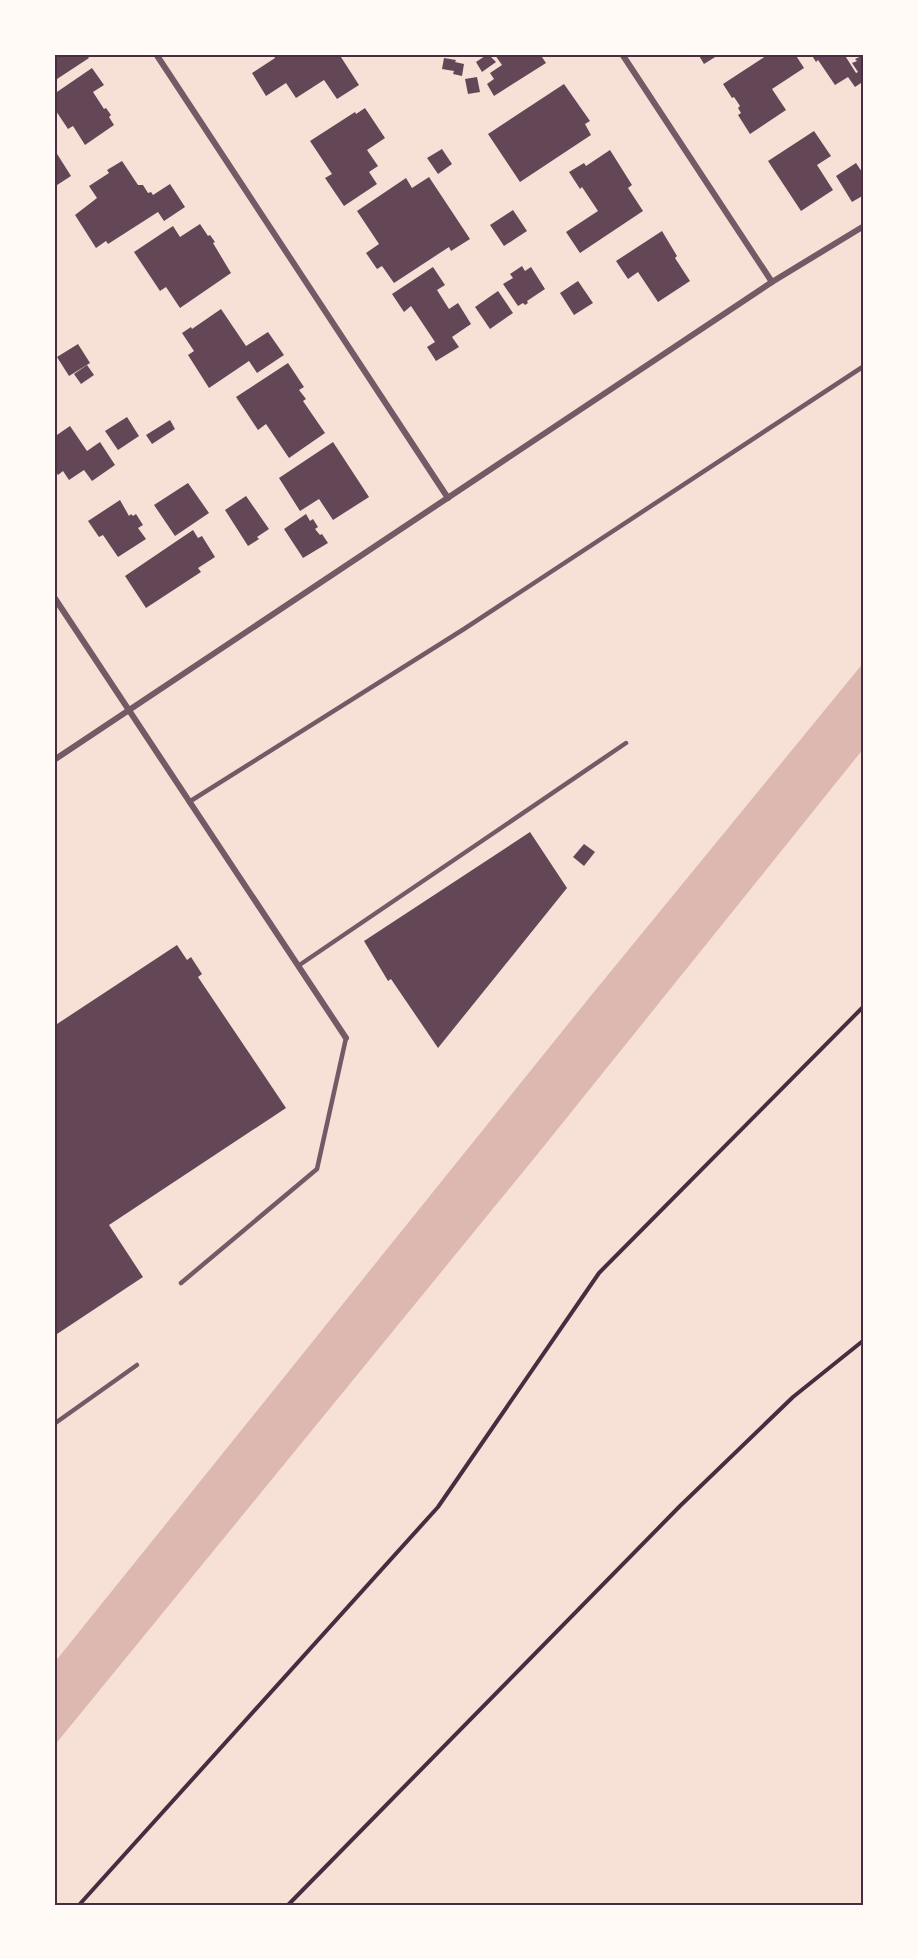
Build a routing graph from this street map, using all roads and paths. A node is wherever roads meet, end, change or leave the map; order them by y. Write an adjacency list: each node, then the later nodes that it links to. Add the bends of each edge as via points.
1 (156, 54): 6 (street)
2 (622, 54): 4 (street)
3 (864, 226): 4 (street)
4 (772, 282): 6 (street)
5 (864, 366): 11 (lane, via 464,629)
6 (448, 498): 8 (street)
7 (54, 597): 8 (street)
8 (127, 709): 10 (street); 11 (street)
9 (626, 743): 12 (lane)
10 (54, 760)
11 (189, 802): 12 (street)
12 (298, 966): 14 (street)
13 (864, 1006): 19 (path, via 599,1273 438,1507)
14 (346, 1038): 15 (lane, via 317,1169)
15 (181, 1283)
16 (864, 1340): 20 (path, via 793,1398 680,1506)
17 (137, 1365): 18 (lane)
18 (54, 1424)
19 (79, 1905)
20 (288, 1905)

